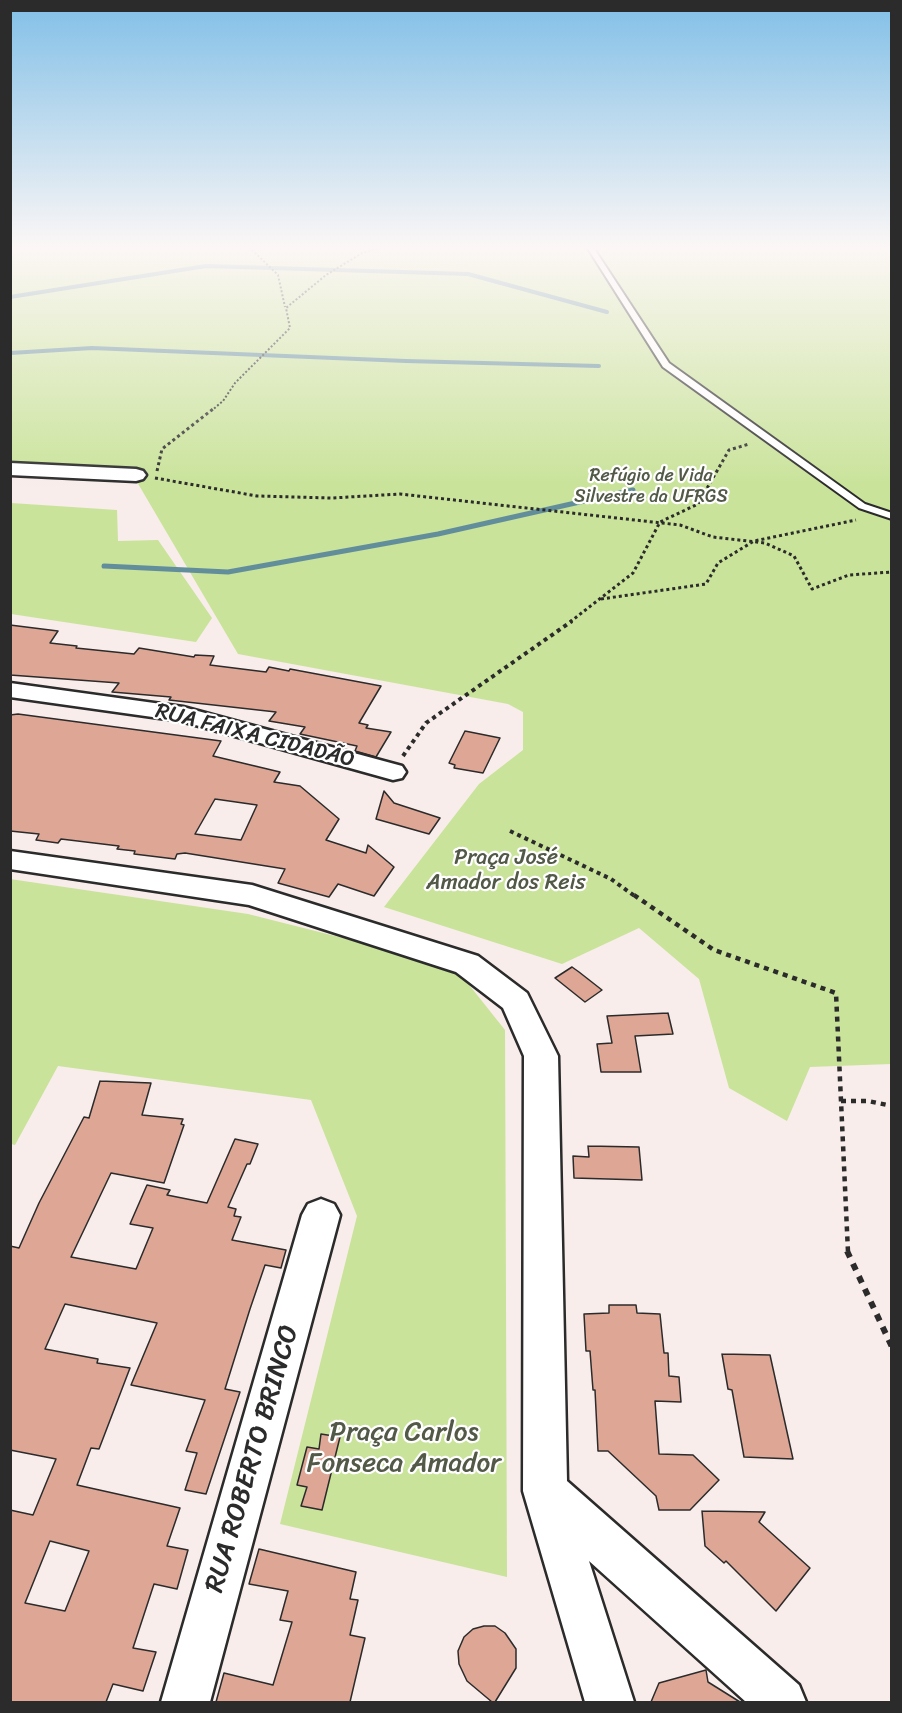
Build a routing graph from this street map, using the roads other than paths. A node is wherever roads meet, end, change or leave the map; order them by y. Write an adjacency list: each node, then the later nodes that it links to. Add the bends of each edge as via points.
1 (641, 327): 4 (lane, via 666,365 862,506)
2 (10, 469): 3 (street)
3 (146, 477)
4 (887, 514)
5 (10, 690): 6 (street, RUA FAIXA CIDADÃO, via 183,714)
6 (393, 771)
7 (10, 860): 9 (street, via 252,895 467,964 516,1001 541,1056)
8 (321, 1215): 10 (street, RUA ROBERTO BRINCO)
9 (545, 1491): 11 (street); 12 (street)
10 (185, 1702)
11 (609, 1702)
12 (782, 1702)

